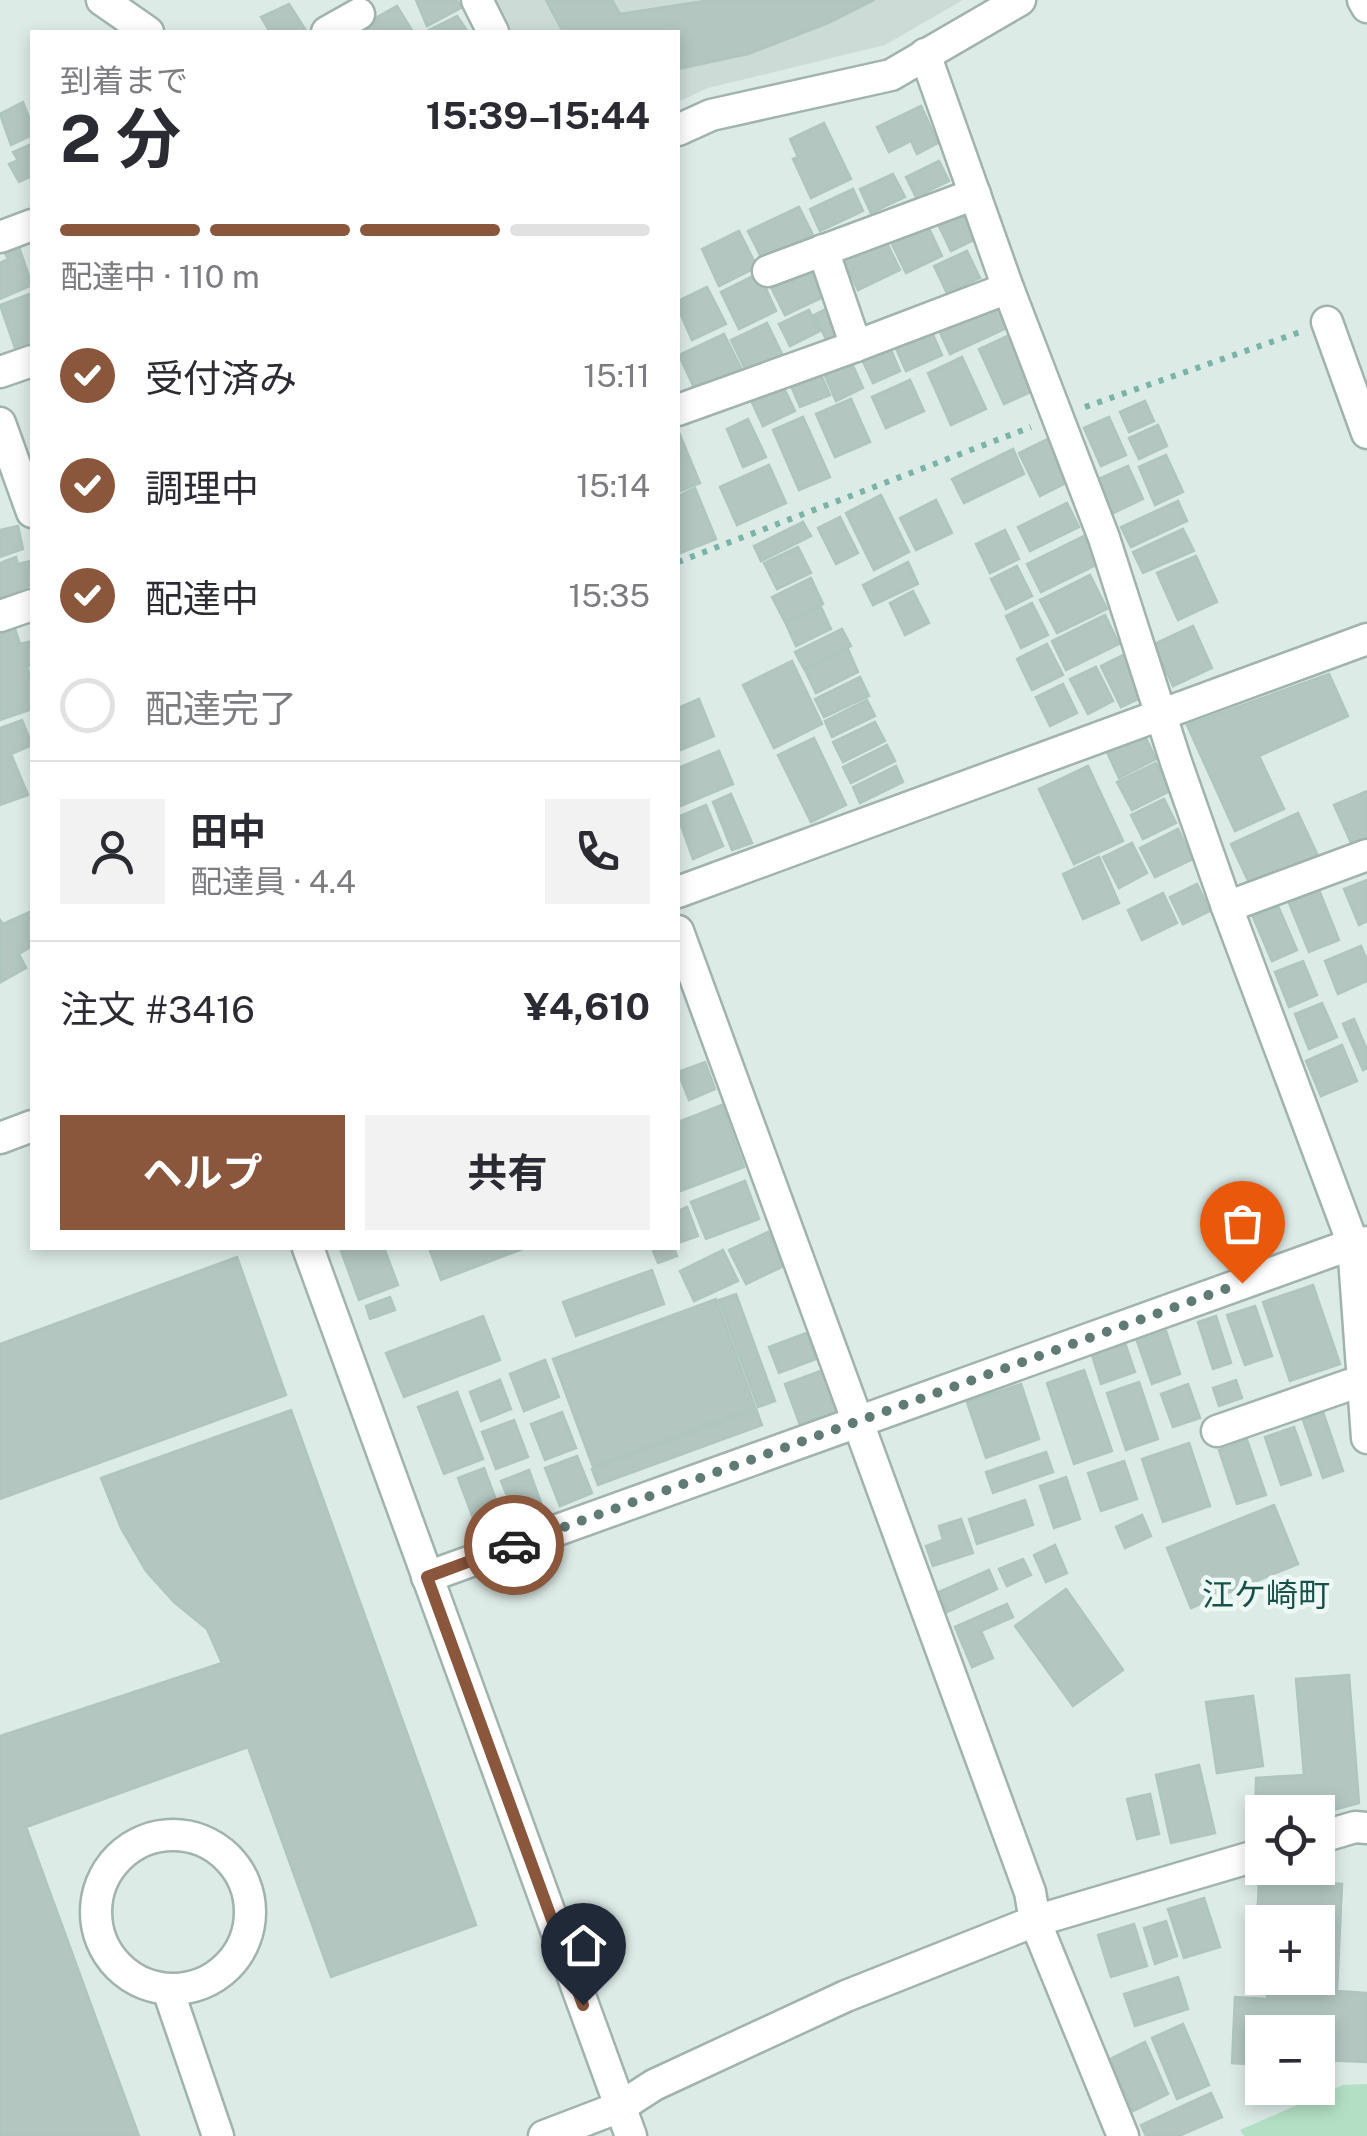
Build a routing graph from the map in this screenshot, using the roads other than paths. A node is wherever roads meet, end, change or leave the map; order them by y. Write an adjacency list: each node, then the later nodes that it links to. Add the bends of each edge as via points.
1 (102, 0): 7 (street)
2 (477, 0): 9 (street)
3 (1020, 0): 10 (street)
4 (1362, 0): 5 (street)
5 (1367, 7)
6 (360, 14): 8 (street)
7 (145, 30)
8 (331, 30)
9 (492, 30)
10 (925, 54): 11 (street, via 892,75 711,116); 12 (street)
11 (680, 129)
12 (975, 194): 15 (street); 17 (street)
13 (30, 226): 14 (street)
14 (0, 237)
15 (823, 250): 16 (street); 19 (street)
16 (768, 271)
17 (1008, 288): 19 (street); 29 (street, via 1104,538)
18 (1327, 322): 24 (street)
19 (856, 346): 22 (street)
20 (30, 362): 21 (street)
21 (0, 372)
22 (680, 409)
23 (0, 422): 25 (street)
24 (1367, 433)
25 (30, 501)
26 (30, 606): 27 (street)
27 (0, 616)
28 (1367, 638): 29 (street)
29 (1162, 715): 31 (street); 32 (street)
30 (1367, 856): 32 (street)
31 (680, 891)
32 (1227, 908): 36 (street)
33 (680, 935): 39 (street)
34 (30, 1127): 35 (street)
35 (0, 1138)
36 (1360, 1243): 38 (street); 39 (street)
37 (309, 1250): 42 (street)
38 (1362, 1383): 40 (street); 41 (street)
39 (857, 1421): 42 (street); 46 (street, via 1030,1892)
40 (1218, 1431)
41 (1367, 1438)
42 (427, 1577): 48 (street)
43 (1367, 1828): 44 (street)
44 (1335, 1833)
45 (1245, 1859): 46 (street)
46 (1035, 1921): 48 (street, via 846,1996); 52 (street)
47 (168, 1990): 47 (street, via 142,1984 120,1968 96,1920 98,1893 118,1858 140,1842 172,1834 222,1852 240,1872 250,1898 250,1925 224,1971 201,1985); 49 (street)
48 (620, 2107): 50 (street); 51 (street)
49 (218, 2136)
50 (544, 2136)
51 (631, 2136)
52 (1123, 2136)

